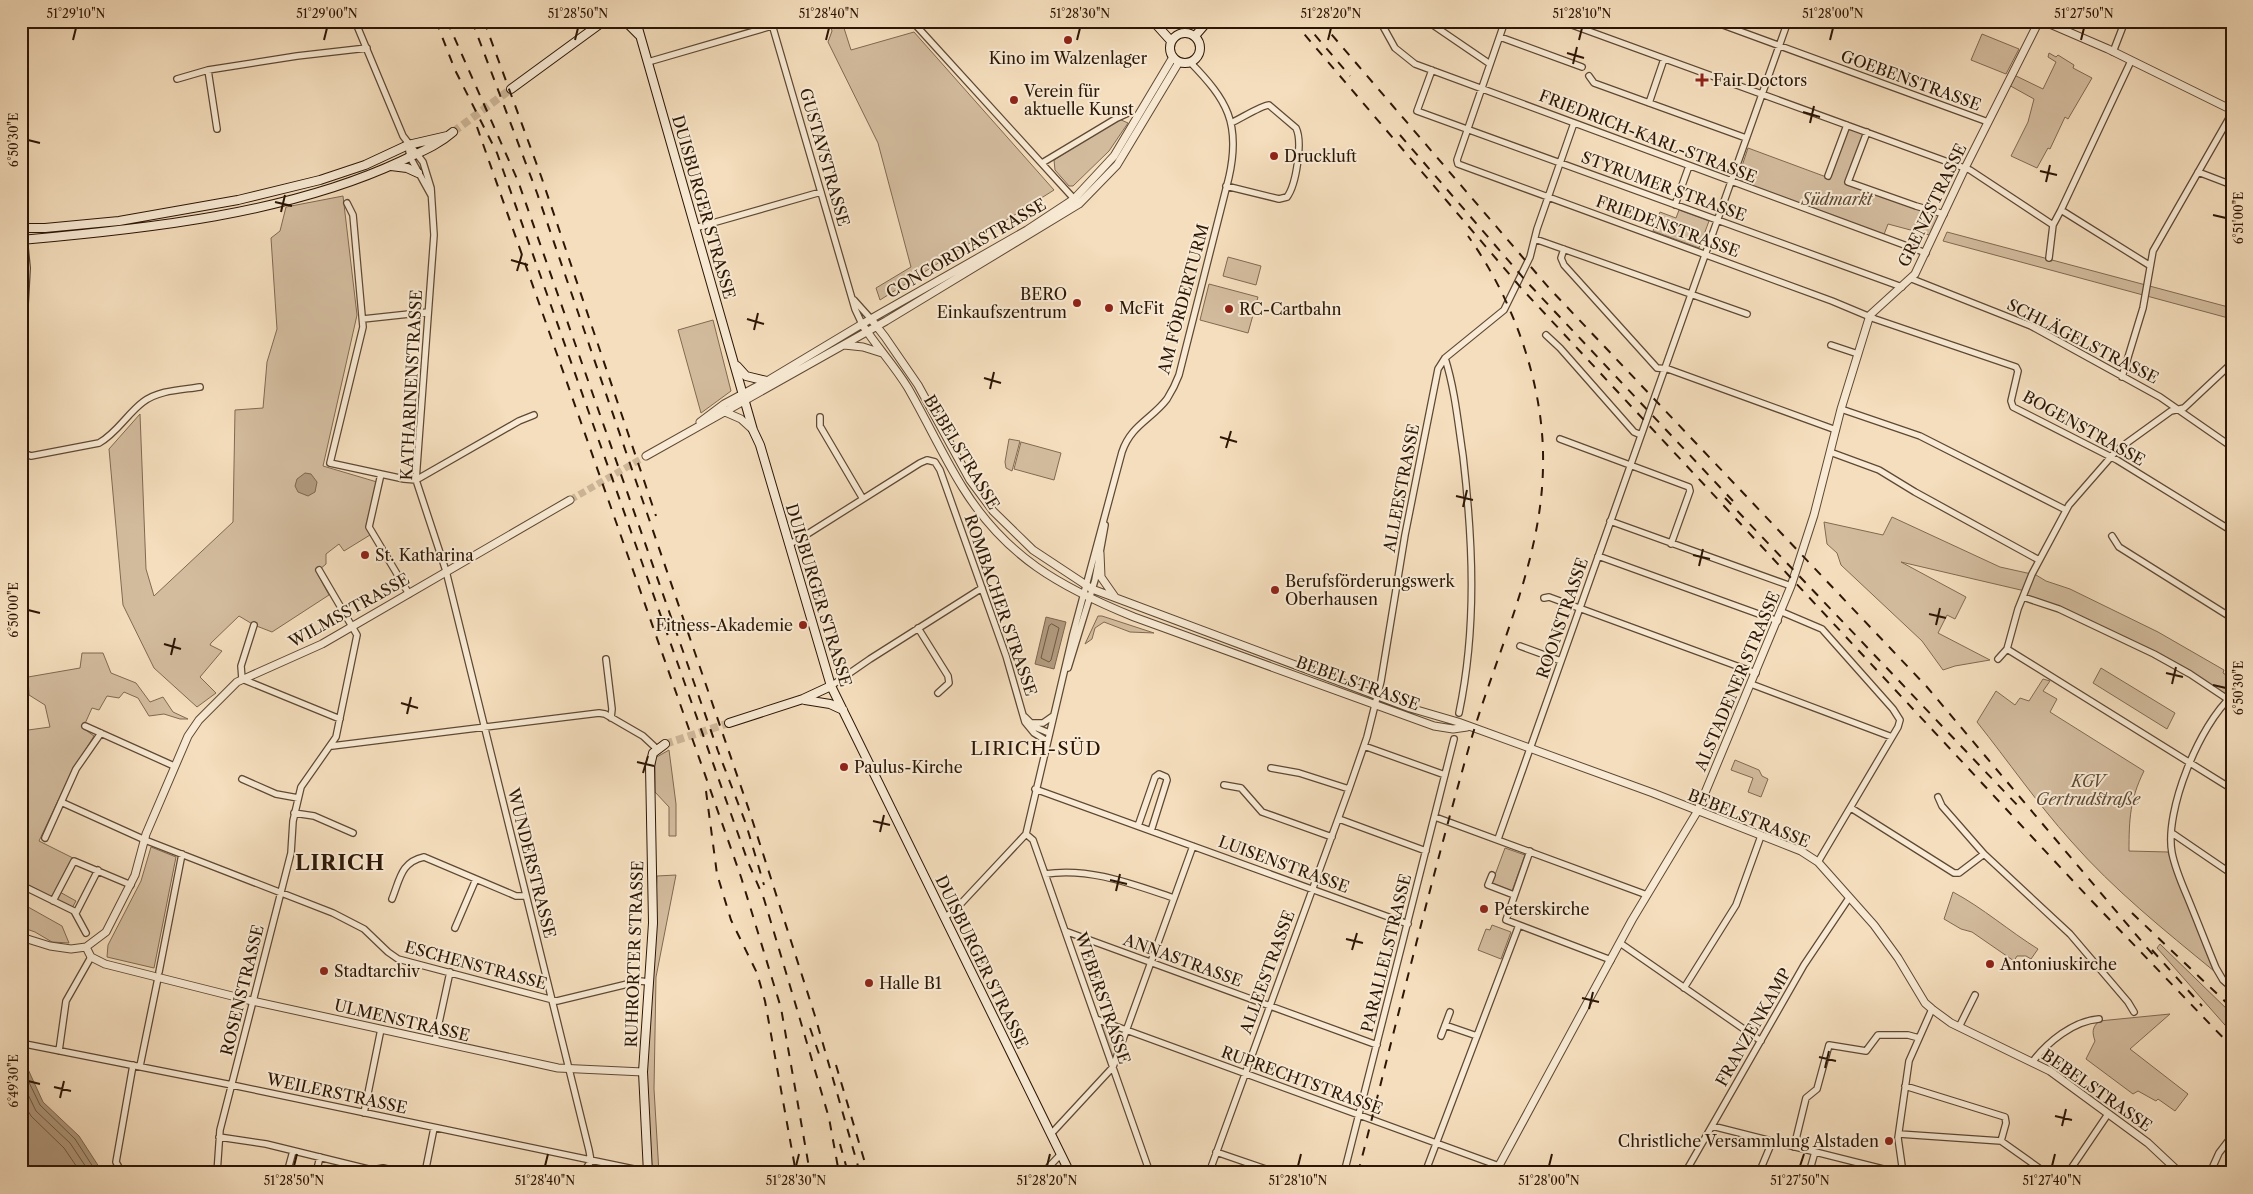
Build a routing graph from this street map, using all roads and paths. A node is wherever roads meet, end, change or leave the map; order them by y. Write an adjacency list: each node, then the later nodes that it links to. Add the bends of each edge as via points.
1 (355, 21): 24 (street, KATHARINENSTRASSE)
2 (610, 21): 17 (main road)
3 (621, 21): 21 (main road)
4 (636, 21): 21 (main road, DUISBURGER STRASSE)
5 (789, 21): 18 (street)
6 (912, 21): 55 (street)
7 (1153, 21): 22 (main road)
8 (1208, 21): 19 (main road)
9 (1380, 21): 34 (street, FRIEDRICH-KARL-STRASSE, via 1398,52 1411,62)
10 (1427, 21): 31 (street)
11 (1505, 21): 20 (street)
12 (1561, 21): 26 (street)
13 (1712, 21): 23 (street, GOEBENSTRASSE)
14 (1788, 21): 23 (street, ROONSTRASSE)
15 (2041, 21): 25 (street); 44 (street, GRENZSTRASSE)
16 (2125, 21): 25 (street)
17 (602, 23): 38 (main road)
18 (772, 24): 29 (street); 65 (street, GUSTAVSTRASSE)
19 (1195, 36): 22 (main road, via 1183,32); 30 (main road, via 1200,49)
20 (1500, 37): 31 (street); 32 (street)
21 (641, 38): 29 (main road, DUISBURGER STRASSE)
22 (1171, 41): 27 (main road, via 1170,51)
23 (1779, 46): 39 (street, ROONSTRASSE); 44 (street, GOEBENSTRASSE)
24 (367, 48): 33 (street); 52 (street, KATHARINENSTRASSE)
25 (2113, 52): 28 (street)
26 (1664, 58): 39 (street); 41 (street)
27 (1176, 60): 30 (main road); 68 (street, CONCORDIASTRASSE, via 1114,156)
28 (2131, 61): 42 (street); 71 (street)
29 (648, 62): 76 (main road, DUISBURGER STRASSE)
30 (1190, 62): 45 (street, AM FÖRDERTURM, via 1222,101)
31 (1490, 64): 37 (street)
32 (1582, 67)
33 (208, 70): 36 (street); 49 (street)
34 (1432, 70): 37 (street, FRIEDRICH-KARL-STRASSE); 48 (street, STYRUMER STRASSE, via 1417,111)
35 (1590, 76): 41 (street, via 1594,83)
36 (177, 79)
37 (1482, 88): 46 (street, FRIEDRICH-KARL-STRASSE); 48 (street)
38 (511, 89)
39 (1761, 94): 47 (street); 51 (street, ROONSTRASSE)
40 (2232, 94): 42 (street)
41 (1648, 104): 51 (street)
42 (2230, 110): 59 (street)
43 (1128, 113): 55 (street)
44 (1988, 122): 58 (street, GRENZSTRASSE)
45 (1231, 123): 64 (street, AM FÖRDERTURM, via 1234,145); 64 (street, via 1263,106 1272,106 1297,130 1298,152 1291,188 1284,198)
46 (1574, 123): 54 (street); 57 (street, FRIEDRICH-KARL-STRASSE)
47 (1847, 125): 50 (street); 61 (street)
48 (1468, 128): 54 (street, STYRUMER STRASSE); 66 (street, FRIEDENSTRASSE, via 1457,163)
49 (217, 129)
50 (1867, 132): 58 (street); 72 (street, via 1848,182)
51 (1746, 138): 62 (street, ROONSTRASSE)
52 (408, 145): 53 (street, KATHARINENSTRASSE); 53 (main road, via 451,134 429,150); 75 (main road, via 365,165 300,186 238,200 119,221)
53 (413, 155): 56 (main road); 60 (street, KATHARINENSTRASSE); 67 (street, KATHARINENSTRASSE, via 422,162)
54 (1560, 162): 66 (street); 70 (street, STYRUMER STRASSE)
55 (1042, 163): 68 (street)
56 (390, 166): 60 (main road); 77 (main road, via 318,192 240,211 120,230)
57 (1689, 166): 62 (street, FRIEDRICH-KARL-STRASSE); 70 (street)
58 (1965, 168): 72 (street, GRENZSTRASSE); 74 (street)
59 (2198, 172): 63 (street); 85 (street, via 2160,237)
60 (418, 173): 67 (street, KATHARINENSTRASSE)
61 (1828, 176)
62 (1730, 182): 73 (street, ROONSTRASSE); 81 (street, FRIEDRICH-KARL-STRASSE)
63 (2232, 185)
64 (1226, 186): 135 (street, AM FÖRDERTURM, via 1179,374 1167,399 1138,424 1125,443)
65 (821, 192): 76 (street); 89 (street, GUSTAVSTRASSE)
66 (1548, 196): 78 (street); 82 (street, FRIEDENSTRASSE)
67 (432, 197): 90 (street, KATHARINENSTRASSE, via 434,235)
68 (1076, 201): 94 (street, CONCORDIASTRASSE); 96 (street, CONCORDIASTRASSE)
69 (347, 204): 93 (street, via 353,214)
70 (1675, 205): 73 (street, STYRUMER STRASSE)
71 (2061, 210): 74 (street); 85 (street)
72 (1944, 214): 81 (street, GRENZSTRASSE)
73 (1717, 220): 82 (street, ROONSTRASSE); 87 (street, STYRUMER STRASSE)
74 (2052, 225): 84 (street)
75 (22, 228): 79 (street)
76 (695, 228): 105 (main road, DUISBURGER STRASSE)
77 (38, 238): 79 (main road); 83 (street)
78 (1535, 239): 80 (street); 103 (street, via 1532,253 1502,314)
79 (22, 241): 83 (street)
80 (1564, 249): 88 (street); 106 (street, via 1561,258 1564,264 1657,368)
81 (1926, 253): 86 (street, GRENZSTRASSE)
82 (1704, 254): 88 (street, ROONSTRASSE); 92 (street, FRIEDENSTRASSE)
83 (23, 255): 107 (street)
84 (2049, 258)
85 (2149, 265): 108 (street, via 2143,308)
86 (1912, 279): 87 (street, GRENZSTRASSE); 108 (street, SCHLÄGELSTRASSE, via 2027,324)
87 (1902, 288): 92 (street, GRENZSTRASSE)
88 (1690, 294): 91 (street); 106 (street, ROONSTRASSE)
89 (854, 300): 94 (street, GUSTAVSTRASSE); 95 (street, GUSTAVSTRASSE)
90 (428, 312): 93 (street); 131 (street, KATHARINENSTRASSE)
91 (1747, 314)
92 (1870, 315): 102 (street); 128 (street, BOGENSTRASSE, via 2016,367 2013,407)
93 (363, 319): 130 (street, via 330,463)
94 (870, 320): 95 (street, CONCORDIASTRASSE); 96 (street)
95 (862, 324): 97 (street); 109 (street, CONCORDIASTRASSE)
96 (877, 326): 97 (street, CONCORDIASTRASSE); 118 (street, BEBELSTRASSE, via 918,385)
97 (866, 331): 99 (street, CONCORDIASTRASSE); 101 (street, BEBELSTRASSE)
98 (1546, 335): 122 (street, via 1634,432)
99 (843, 345): 101 (street, via 864,346); 111 (street, CONCORDIASTRASSE)
100 (1831, 345): 102 (street)
101 (884, 354): 117 (street, BEBELSTRASSE)
102 (1858, 354): 112 (street)
103 (1445, 358): 173 (street, ALLEESTRASSE, via 1437,374); 178 (street, via 1454,390 1472,543 1471,624)
104 (2232, 363): 113 (street, via 2184,408)
105 (736, 365): 109 (main road, via 746,376); 111 (main road, DUISBURGER STRASSE)
106 (1663, 369): 121 (street); 122 (street, ROONSTRASSE)
107 (21, 376)
108 (2122, 377): 113 (street, SCHLÄGELSTRASSE)
109 (767, 381): 111 (street, CONCORDIASTRASSE)
110 (200, 387): 125 (street, via 160,393 143,402 100,443 31,456)
111 (745, 398): 114 (street); 119 (street, via 712,412); 120 (main road, DUISBURGER STRASSE)
112 (1841, 409): 121 (street); 134 (street, via 1920,436)
113 (2178, 409): 124 (street, SCHLÄGELSTRASSE); 128 (street, via 2142,431)
114 (725, 412): 119 (street); 120 (street, via 741,418)
115 (534, 415): 131 (street)
116 (820, 417): 132 (street, via 820,426)
117 (926, 421): 118 (street); 150 (street, BEBELSTRASSE, via 962,487 996,533 1033,566)
118 (940, 425): 146 (street, BEBELSTRASSE, via 970,480 1006,526 1044,559)
119 (694, 428): 127 (street)
120 (753, 430): 139 (main road, DUISBURGER STRASSE)
121 (1836, 430): 126 (street)
122 (1641, 435): 129 (street, ROONSTRASSE)
123 (1560, 439): 129 (street)
124 (2232, 447)
125 (21, 452)
126 (1830, 452): 143 (street, via 1879,470); 147 (street, ALSTADENER STRASSE)
127 (646, 456)
128 (2112, 457): 134 (street); 137 (street, BOGENSTRASSE)
129 (1631, 465): 136 (street, ROONSTRASSE); 140 (street, via 1689,488)
130 (380, 474): 131 (street); 149 (street, via 369,525)
131 (416, 480): 145 (street, KATHARINENSTRASSE)
132 (863, 499): 139 (street); 148 (street, ROMBACHER STRASSE, via 920,463 932,460 939,467)
133 (570, 500): 145 (street, WILMSSTRASSE)
134 (2066, 510): 143 (street)
135 (1104, 517): 141 (street, AM FÖRDERTURM); 146 (street, AM FÖRDERTURM)
136 (1610, 521): 140 (street); 142 (street, ROONSTRASSE)
137 (2232, 531)
138 (2112, 536): 156 (street, via 2118,546)
139 (788, 544): 171 (main road, DUISBURGER STRASSE)
140 (1671, 544): 147 (street)
141 (1100, 553): 146 (street, AM FÖRDERTURM); 152 (street, via 1101,576)
142 (1598, 556): 154 (street, ROONSTRASSE); 157 (street)
143 (2039, 560): 151 (street)
144 (319, 570): 159 (street)
145 (446, 571): 149 (street, WILMSSTRASSE); 186 (street, WUNDERSTRASSE)
146 (1090, 586): 150 (street, AM FÖRDERTURM); 152 (street, BEBELSTRASSE)
147 (1791, 586): 155 (street, ALSTADENER STRASSE)
148 (982, 588): 160 (street); 180 (street, ROMBACHER STRASSE)
149 (409, 594): 159 (street, WILMSSTRASSE)
150 (1086, 597): 164 (street, BEBELSTRASSE); 179 (street, AM FÖRDERTURM)
151 (2024, 597): 163 (street); 175 (street, via 2060,609 2154,654)
152 (1115, 598): 161 (street, BEBELSTRASSE)
153 (1544, 598): 154 (street)
154 (1580, 608): 167 (street, ROONSTRASSE); 168 (street)
155 (1782, 612): 157 (street, ALSTADENER STRASSE); 190 (street, via 1822,628 1893,709 1900,721)
156 (2232, 618)
157 (1778, 621): 168 (street, ALSTADENER STRASSE)
158 (254, 626): 169 (street, via 241,666)
159 (353, 626): 169 (street, WILMSSTRASSE, via 317,648); 182 (street, ROSENSTRASSE, via 357,635)
160 (918, 628): 171 (street); 172 (street, via 948,676 949,683)
161 (1245, 646): 164 (street); 173 (street, BEBELSTRASSE)
162 (1520, 646): 167 (street)
163 (2007, 649): 166 (street); 198 (street)
164 (1241, 656): 176 (street, BEBELSTRASSE)
165 (606, 659): 181 (street)
166 (1998, 659)
167 (1561, 661): 197 (street, ROONSTRASSE)
168 (1756, 673): 170 (street, ALSTADENER STRASSE)
169 (242, 678): 182 (street); 199 (street, via 194,726)
170 (1751, 684): 190 (street); 211 (street, ALSTADENER STRASSE)
171 (831, 686): 174 (main road); 177 (main road, DUISBURGER STRASSE)
172 (938, 693)
173 (1378, 695): 176 (street, ALLEESTRASSE); 187 (street, BEBELSTRASSE)
174 (803, 699): 177 (main road); 183 (main road)
175 (2230, 699): 198 (street, via 2207,728)
176 (1375, 704): 187 (street, BEBELSTRASSE, via 1434,726); 195 (street, ALLEESTRASSE)
177 (843, 710): 248 (main road, DUISBURGER STRASSE)
178 (1459, 713)
179 (1054, 714): 184 (street, via 1043,723); 189 (street, AM FÖRDERTURM)
180 (1023, 716): 184 (street, ROMBACHER STRASSE); 192 (street, ROMBACHER STRASSE, via 1030,729)
181 (611, 718): 186 (street, via 599,713); 196 (street)
182 (340, 719): 194 (street, ROSENSTRASSE)
183 (729, 723)
184 (1031, 723): 189 (street, ROMBACHER STRASSE)
185 (85, 726): 188 (street)
186 (483, 727): 194 (street); 242 (street, WUNDERSTRASSE)
187 (1467, 727): 197 (street, BEBELSTRASSE)
188 (101, 733): 199 (street); 209 (street, via 76,768)
189 (1049, 733): 192 (street, AM FÖRDERTURM)
190 (1892, 738): 210 (street)
191 (1454, 739): 201 (street, PARALLELSTRASSE)
192 (1047, 741): 204 (street, AM FÖRDERTURM)
193 (665, 744): 196 (main road)
194 (332, 746): 208 (street, ROSENSTRASSE, via 304,780)
195 (1364, 746): 201 (street); 206 (street, ALLEESTRASSE)
196 (657, 749): 262 (main road, RUHRORTER STRASSE, via 649,771 653,909)
197 (1529, 750): 211 (street, BEBELSTRASSE, via 1653,793); 223 (street, ROONSTRASSE)
198 (2190, 763): 205 (street); 217 (street, via 2179,794)
199 (174, 766): 224 (street)
200 (1271, 768): 206 (street, via 1299,773)
201 (1445, 775): 213 (street, PARALLELSTRASSE)
202 (242, 779): 208 (street, via 276,794)
203 (1224, 784): 221 (street, via 1241,788 1262,812)
204 (1035, 788): 215 (street, LUISENSTRASSE); 219 (street, AM FÖRDERTURM)
205 (2232, 789)
206 (1349, 790): 214 (street, ALLEESTRASSE)
207 (1938, 797): 229 (street, via 1942,806)
208 (298, 798): 212 (street, ROSENSTRASSE)
209 (61, 802): 222 (street); 224 (street, ESCHENSTRASSE)
210 (1851, 808): 229 (street, via 1954,873 1959,873); 230 (street)
211 (1697, 812): 220 (street, BEBELSTRASSE); 241 (street, ALSTADENER STRASSE)
212 (294, 813): 218 (street, via 314,816); 239 (street, ROSENSTRASSE, via 291,853)
213 (1435, 817): 223 (street); 226 (street, PARALLELSTRASSE)
214 (1338, 819): 221 (street, ALLEESTRASSE); 226 (street)
215 (1138, 826): 216 (street, LUISENSTRASSE); 216 (street, via 1156,777 1162,775 1167,780)
216 (1151, 831): 225 (street, LUISENSTRASSE)
217 (2172, 833): 233 (street); 264 (street, via 2172,852 2179,876 2216,968)
218 (353, 834)
219 (1026, 834): 232 (street, WEBERSTRASSE, via 1033,840); 248 (street, via 954,911)
220 (1761, 836): 230 (street, BEBELSTRASSE, via 1797,849); 263 (street, via 1736,905)
221 (1332, 837): 238 (street, ALLEESTRASSE)
222 (45, 838)
223 (1498, 839): 227 (street)
224 (145, 840): 228 (street, ESCHENSTRASSE); 236 (street)
225 (1193, 846): 238 (street, LUISENSTRASSE); 244 (street)
226 (1426, 851): 249 (street, PARALLELSTRASSE)
227 (1530, 851): 240 (street); 241 (street)
228 (182, 854): 239 (street, ESCHENSTRASSE); 261 (street)
229 (1984, 854): 271 (street, via 2075,939)
230 (1818, 862): 245 (street, BEBELSTRASSE)
231 (98, 870): 236 (street); 246 (street, via 73,862); 247 (street)
232 (1045, 874): 244 (street, via 1085,873); 252 (street, WEBERSTRASSE)
233 (2232, 874)
234 (1492, 875): 240 (street, via 1488,885)
235 (476, 879): 242 (street, via 516,896); 243 (street, via 424,858 414,859 406,865); 251 (street)
236 (131, 884): 256 (street, via 109,928)
237 (21, 885): 246 (street)
238 (1313, 889): 249 (street, LUISENSTRASSE); 268 (street, ALLEESTRASSE)
239 (282, 892): 260 (street, ESCHENSTRASSE, via 358,925 398,959); 267 (street, ROSENSTRASSE)
240 (1514, 895): 250 (street, via 1506,918)
241 (1647, 895): 255 (street, ALSTADENER STRASSE)
242 (526, 896): 266 (street, WUNDERSTRASSE)
243 (392, 898)
244 (1174, 898): 259 (street)
245 (1849, 898): 269 (street, BEBELSTRASSE, via 1887,942); 283 (street, FRANZENKAMP, via 1804,965)
246 (53, 901): 247 (street)
247 (76, 913): 253 (street)
248 (945, 916): 300 (main road, DUISBURGER STRASSE)
249 (1408, 924): 284 (street, PARALLELSTRASSE)
250 (1518, 925): 258 (street); 279 (street)
251 (455, 928)
252 (1065, 932): 259 (street, ANNASTRASSE); 272 (street, WEBERSTRASSE)
253 (86, 933)
254 (21, 936): 256 (street, via 56,948)
255 (1620, 943): 258 (street, ALSTADENER STRASSE); 263 (street)
256 (86, 947): 257 (street)
257 (91, 957): 261 (street, ULMENSTRASSE, via 106,964); 285 (street, via 66,1001)
258 (1610, 960): 314 (street, ALSTADENER STRASSE)
259 (1150, 962): 268 (street, ANNASTRASSE); 277 (street)
260 (450, 972): 266 (street, ESCHENSTRASSE); 282 (street)
261 (158, 975): 267 (street, ULMENSTRASSE); 288 (street)
262 (649, 982): 266 (street, ESCHENSTRASSE, via 640,981); 291 (main road, RUHRORTER STRASSE)
263 (1684, 988): 283 (street)
264 (2232, 988)
265 (1975, 995): 275 (street)
266 (553, 1000): 290 (street, WUNDERSTRASSE)
267 (253, 1001): 276 (street, ULMENSTRASSE); 293 (street, ROSENSTRASSE)
268 (1270, 1006): 284 (street, ANNASTRASSE); 292 (street, ALLEESTRASSE)
269 (1932, 1010): 275 (street, BEBELSTRASSE); 280 (street)
270 (1450, 1012): 274 (street)
271 (2134, 1012)
272 (1096, 1019): 277 (street, RUPRECHTSTRASSE); 289 (street, WEBERSTRASSE)
273 (2099, 1019): 286 (street, via 2063,1033)
274 (1445, 1025): 278 (street); 279 (street)
275 (1959, 1027): 286 (street, BEBELSTRASSE)
276 (381, 1029): 282 (street, ULMENSTRASSE); 295 (street)
277 (1125, 1030): 289 (street); 292 (street, RUPRECHTSTRASSE)
278 (1441, 1036)
279 (1477, 1036): 306 (street)
280 (1918, 1038): 294 (street, via 1910,1057); 307 (street, via 1878,1035 1865,1051 1829,1045 1817,1089 1806,1098)
281 (21, 1040): 285 (street, WEILERSTRASSE, via 25,1044)
282 (435, 1041): 290 (street, ULMENSTRASSE)
283 (1761, 1041): 298 (street, FRANZENKAMP)
284 (1377, 1045): 297 (street, PARALLELSTRASSE)
285 (58, 1051): 287 (street, WEILERSTRASSE)
286 (2033, 1061): 296 (street, BEBELSTRASSE)
287 (133, 1065): 288 (street, WEILERSTRASSE); 317 (street, via 116,1162)
288 (140, 1066): 293 (street, WEILERSTRASSE)
289 (1113, 1067): 300 (street); 326 (street, WEBERSTRASSE)
290 (570, 1069): 291 (street, ULMENSTRASSE); 313 (street, WUNDERSTRASSE)
291 (644, 1072): 315 (main road, RUHRORTER STRASSE)
292 (1245, 1074): 297 (street, RUPRECHTSTRASSE); 309 (street, ALLEESTRASSE)
293 (232, 1085): 295 (street, WEILERSTRASSE); 303 (street, ROSENSTRASSE)
294 (1905, 1086): 301 (street); 304 (street, via 2004,1117)
295 (364, 1113): 299 (street, WEILERSTRASSE)
296 (2108, 1114): 336 (street); 337 (street, BEBELSTRASSE, via 2148,1143)
297 (1359, 1116): 306 (street, RUPRECHTSTRASSE); 329 (street, PARALLELSTRASSE)
298 (1712, 1126): 305 (street); 332 (street, FRANZENKAMP)
299 (434, 1128): 313 (street, WEILERSTRASSE); 322 (street)
300 (1050, 1134): 311 (main road, DUISBURGER STRASSE)
301 (1899, 1134): 304 (street); 316 (street)
302 (2232, 1136): 338 (street)
303 (219, 1137): 308 (street); 318 (street, ROSENSTRASSE)
304 (2002, 1141): 335 (street)
305 (1772, 1142): 307 (street); 333 (street)
306 (1437, 1144): 314 (street, RUPRECHTSTRASSE); 330 (street)
307 (1794, 1147): 310 (street)
308 (293, 1151): 312 (street); 319 (street)
309 (1216, 1152): 327 (street, ALLEESTRASSE); 328 (street)
310 (1815, 1152): 316 (street); 334 (street)
311 (1061, 1154): 324 (street); 325 (main road, DUISBURGER STRASSE)
312 (320, 1157): 320 (street); 321 (street, via 372,1170 383,1168)
313 (591, 1161): 315 (street, WEILERSTRASSE); 323 (street)
314 (1499, 1166): 331 (street, ALSTADENER STRASSE)
315 (648, 1172)
316 (1903, 1172)
317 (122, 1173)
318 (217, 1173)
319 (287, 1173)
320 (316, 1173)
321 (404, 1173)
322 (425, 1173)
323 (583, 1173)
324 (1043, 1173)
325 (1070, 1173)
326 (1150, 1173)
327 (1209, 1173)
328 (1277, 1173)
329 (1344, 1173)
330 (1425, 1173)
331 (1495, 1173)
332 (1686, 1173)
333 (1758, 1173)
334 (1809, 1173)
335 (2046, 1173)
336 (2068, 1173)
337 (2180, 1173)
338 (2210, 1173)

